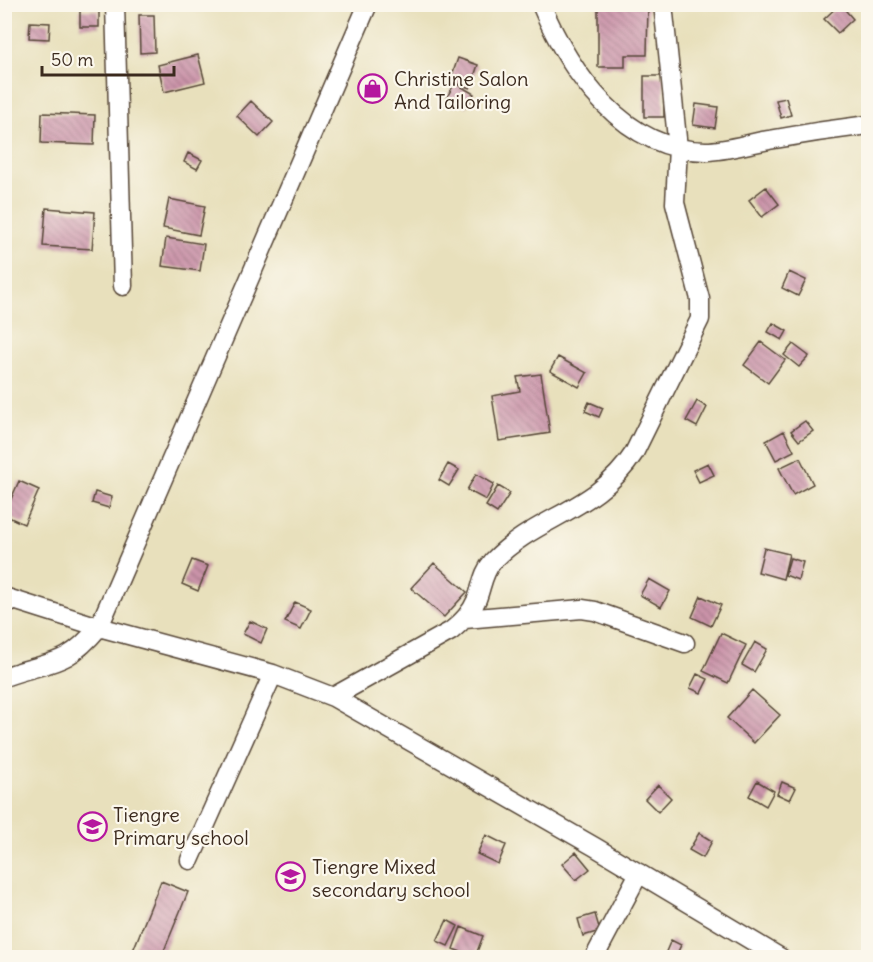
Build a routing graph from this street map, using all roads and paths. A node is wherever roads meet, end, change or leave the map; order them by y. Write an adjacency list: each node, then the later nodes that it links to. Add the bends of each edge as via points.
1 (115, 4): 7 (street)
2 (368, 4): 10 (street)
3 (541, 4): 6 (street, via 555,38 585,82 615,115 647,137)
4 (663, 4): 6 (street)
5 (868, 125): 6 (street, via 707,151)
6 (678, 148): 9 (street, via 675,203 700,298 700,319 693,335 623,470 608,486 513,544 493,561)
7 (123, 286)
8 (4, 597): 10 (street)
9 (465, 620): 11 (street, via 582,609); 14 (street)
10 (99, 627): 12 (street); 13 (street, via 82,648 63,660)
11 (685, 643)
12 (273, 674): 14 (street); 15 (street)
13 (4, 677)
14 (333, 697): 16 (street)
15 (190, 860)
16 (639, 873): 17 (street); 18 (street)
17 (594, 957)
18 (780, 957)

